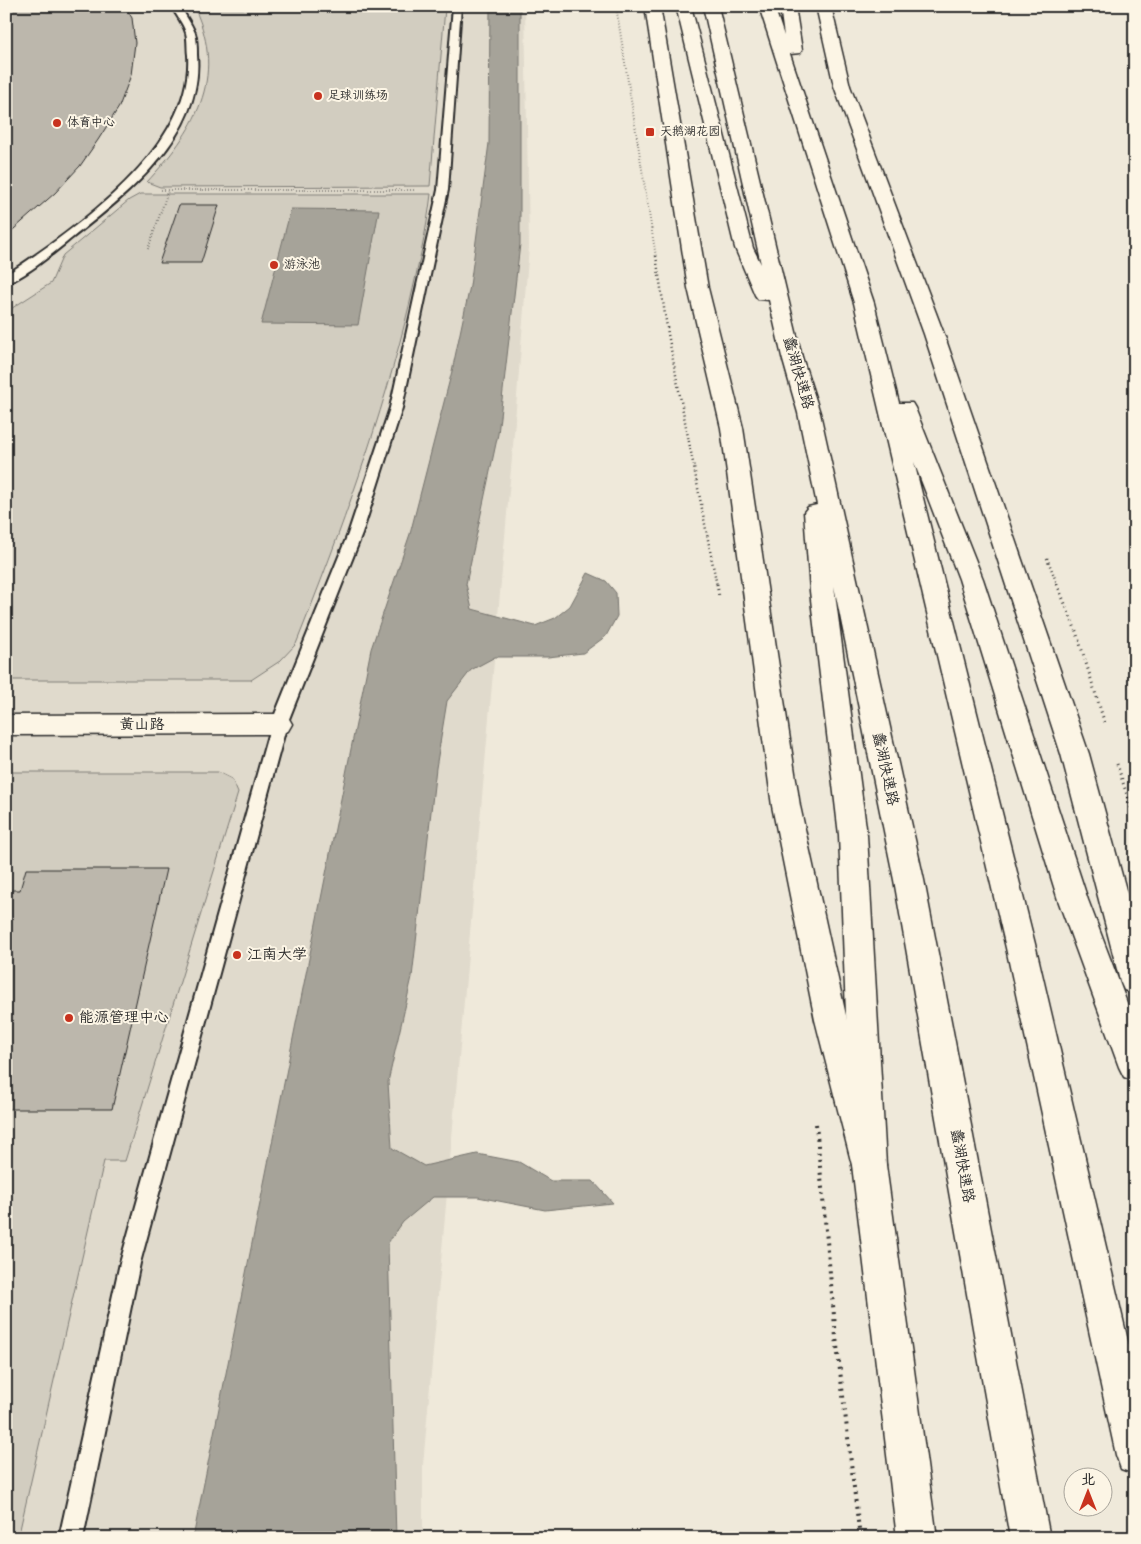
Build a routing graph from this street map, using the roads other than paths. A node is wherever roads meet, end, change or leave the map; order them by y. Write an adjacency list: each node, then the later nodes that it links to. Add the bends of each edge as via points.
1 (174, 6): 10 (lane, via 190,34 194,75 186,108 165,147)
2 (457, 6): 15 (lane, via 443,190 396,408 356,534)
3 (652, 6): 19 (main road, via 698,288 732,428 786,806 831,1020)
4 (682, 6): 13 (main road, via 744,248)
5 (710, 6): 13 (main road, 蠡湖快速路)
6 (766, 6): 9 (main road)
7 (787, 6): 9 (main road)
8 (824, 6): 17 (main road, via 842,86 934,334 1075,754)
9 (805, 119): 12 (main road)
10 (128, 187): 11 (lane, via 41,258)
11 (6, 280)
12 (864, 303): 18 (main road, via 970,579 1073,900); 20 (main road, via 1021,948)
13 (792, 357): 14 (main road, 蠡湖快速路)
14 (809, 413): 19 (main road, via 822,591 853,835); 23 (main road, 蠡湖快速路, via 909,880)
15 (279, 724): 16 (main road, 黄山路); 21 (lane, via 130,1263)
16 (6, 725)
17 (1135, 981)
18 (1135, 1067)
19 (869, 1165): 22 (main road)
20 (1135, 1455)
21 (71, 1538)
22 (917, 1538)
23 (1030, 1538)

